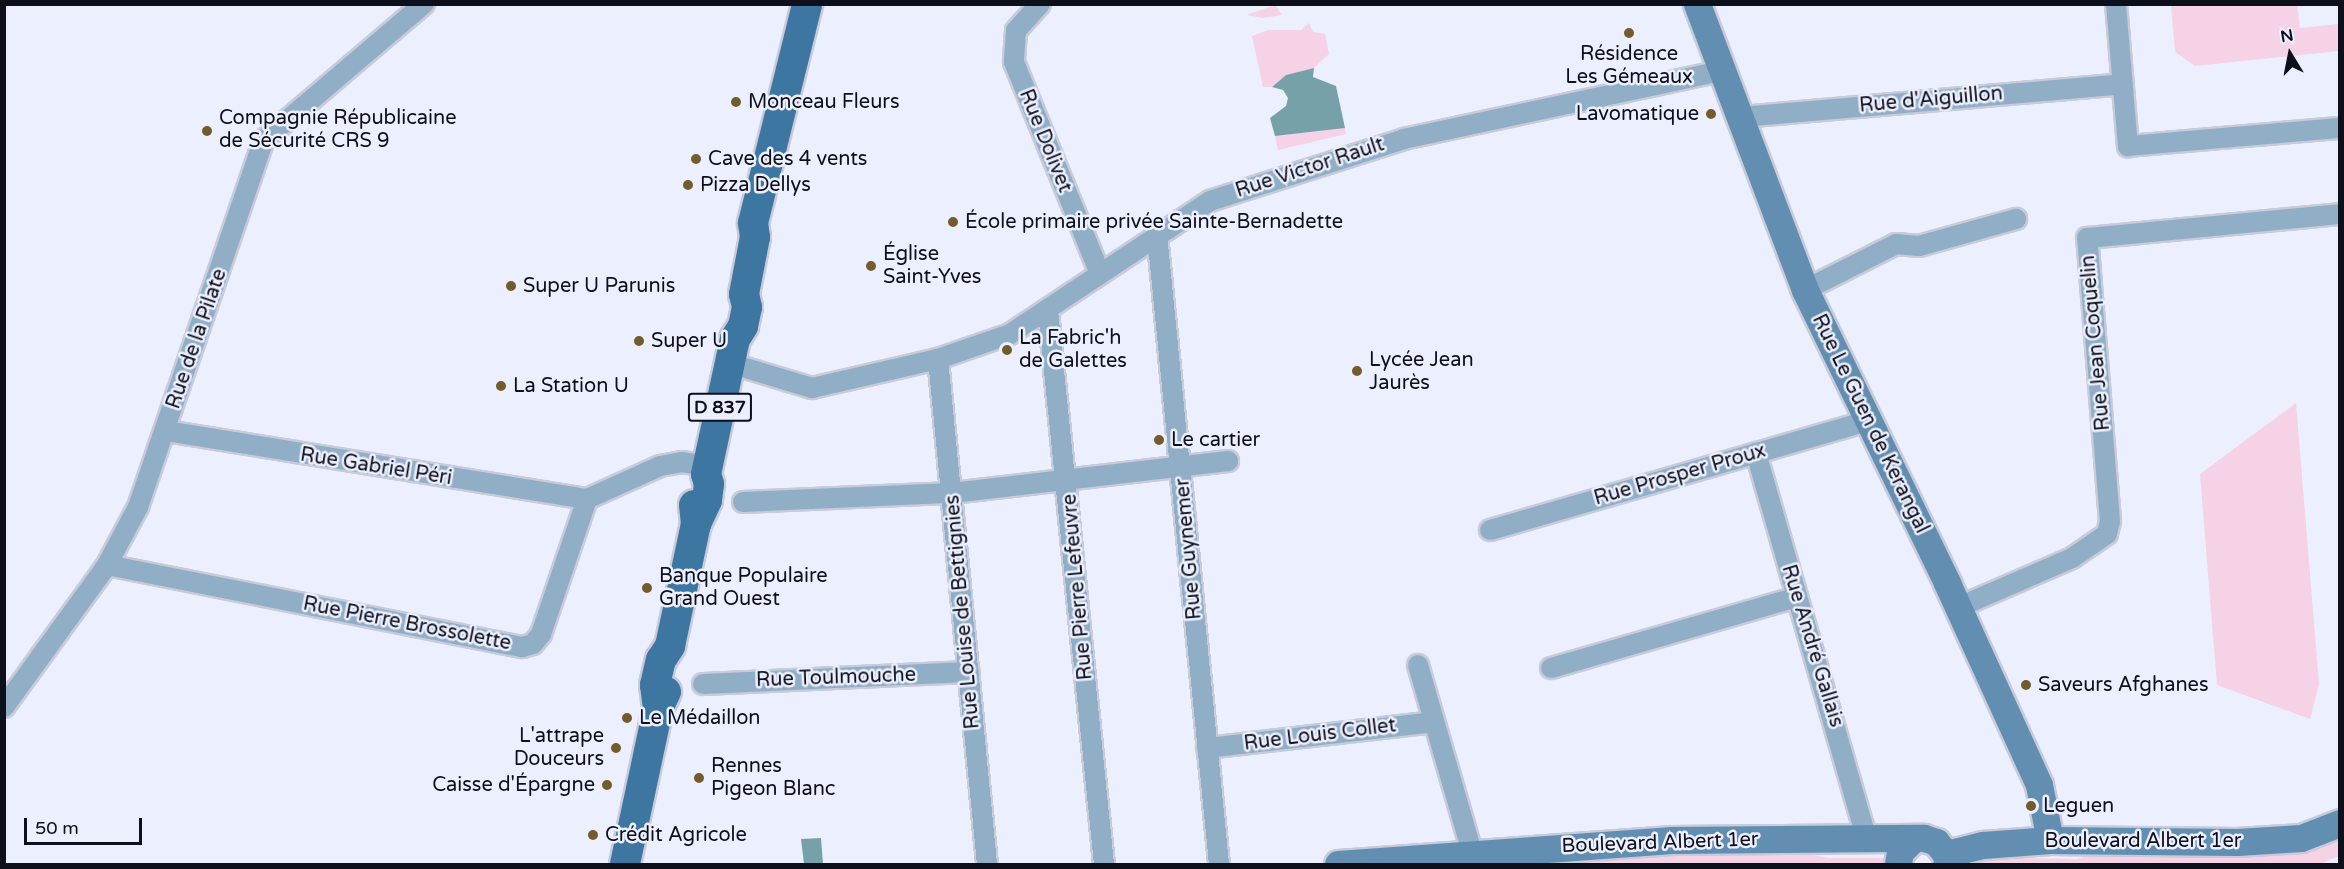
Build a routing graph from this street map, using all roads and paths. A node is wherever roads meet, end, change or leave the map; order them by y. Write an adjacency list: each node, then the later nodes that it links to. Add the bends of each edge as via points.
1 (424, 4): 21 (street, Rue de la Pilate, via 264,140 247,169)
2 (796, 4): 7 (main road, via 790,32)
3 (807, 4): 7 (main road, via 802,34)
4 (1697, 4): 8 (main road, Rue Le Guen de Kerangal)
5 (2116, 4): 9 (street)
6 (1036, 7): 15 (street, Rue Dolivet, via 1016,31 1014,62)
7 (793, 49): 18 (main road, D 837, via 776,140 768,154 753,223 755,237 744,294 747,307)
8 (1721, 71): 10 (main road, Rue Le Guen de Kerangal); 14 (street, Rue Victor Rault, via 1404,139 1209,201)
9 (2123, 84): 10 (street, Rue d'Aiguillon, via 1753,116); 11 (street, via 2128,146)
10 (1739, 122): 16 (main road, Rue Le Guen de Kerangal)
11 (2340, 128)
12 (2340, 214): 33 (street, Rue Jean Coquelin, via 2087,238 2110,520 2107,534 2072,558)
13 (2016, 219): 16 (street, via 1919,246 1896,244)
14 (1157, 234): 15 (street, Rue Victor Rault); 24 (street, Rue Guynemer)
15 (1100, 274): 17 (street, Rue Victor Rault)
16 (1805, 290): 20 (main road, Rue Le Guen de Kerangal)
17 (1048, 311): 19 (street, Rue Victor Rault, via 993,343); 26 (street, Rue Pierre Lefeuvre)
18 (732, 351): 19 (street, Rue Victor Rault, via 812,388); 25 (main road, D 837)
19 (938, 359): 27 (street, Rue Louise de Bettignies)
20 (1870, 420): 22 (street, Rue Prosper Proux); 33 (main road, Rue Le Guen de Kerangal)
21 (166, 432): 28 (street, Rue Gabriel Péri); 31 (street, Rue de la Pilate, via 138,507)
22 (1756, 453): 30 (street, Rue Prosper Proux); 32 (street, Rue André Gallais)
23 (1228, 461): 24 (street)
24 (1181, 466): 26 (street); 40 (street, Rue Guynemer)
25 (707, 470): 28 (street, via 682,462 660,466); 46 (main road, D 837, via 710,484 696,524 670,646 670,679 658,709)
26 (1068, 479): 27 (street); 49 (street, Rue Pierre Lefeuvre)
27 (952, 493): 29 (street); 36 (street, Rue Louise de Bettignies)
28 (586, 499): 31 (street, Rue Pierre Brossolette, via 541,634 533,644 522,647)
29 (743, 502)
30 (1490, 530)
31 (107, 565): 38 (street, Rue de la Pilate)
32 (1797, 597): 35 (street); 42 (street, Rue André Gallais)
33 (1959, 607): 43 (main road, Rue Le Guen de Kerangal, via 2038,785)
34 (1418, 665): 39 (street)
35 (1551, 668)
36 (969, 672): 37 (street, Rue Toulmouche); 48 (street, Rue Louise de Bettignies)
37 (703, 684)
38 (4, 707)
39 (1434, 722): 40 (street, Rue Louis Collet); 45 (street)
40 (1207, 748): 50 (street, Rue Guynemer)
41 (2340, 824): 43 (main road, Boulevard Albert 1er, via 2301,838 2248,842)
42 (1867, 840): 44 (main road, Boulevard Albert 1er); 45 (main road, Boulevard Albert 1er, via 1672,840)
43 (2050, 840): 47 (main road, Boulevard Albert 1er, via 1983,845)
44 (1911, 841): 47 (main road, Boulevard Albert 1er, via 1929,839); 52 (main road, via 1900,852)
45 (1472, 852): 51 (main road, Boulevard Albert 1er)
46 (630, 857)
47 (1946, 859)
48 (987, 864)
49 (1104, 864)
50 (1219, 864)
51 (1349, 864)
52 (1898, 864)

